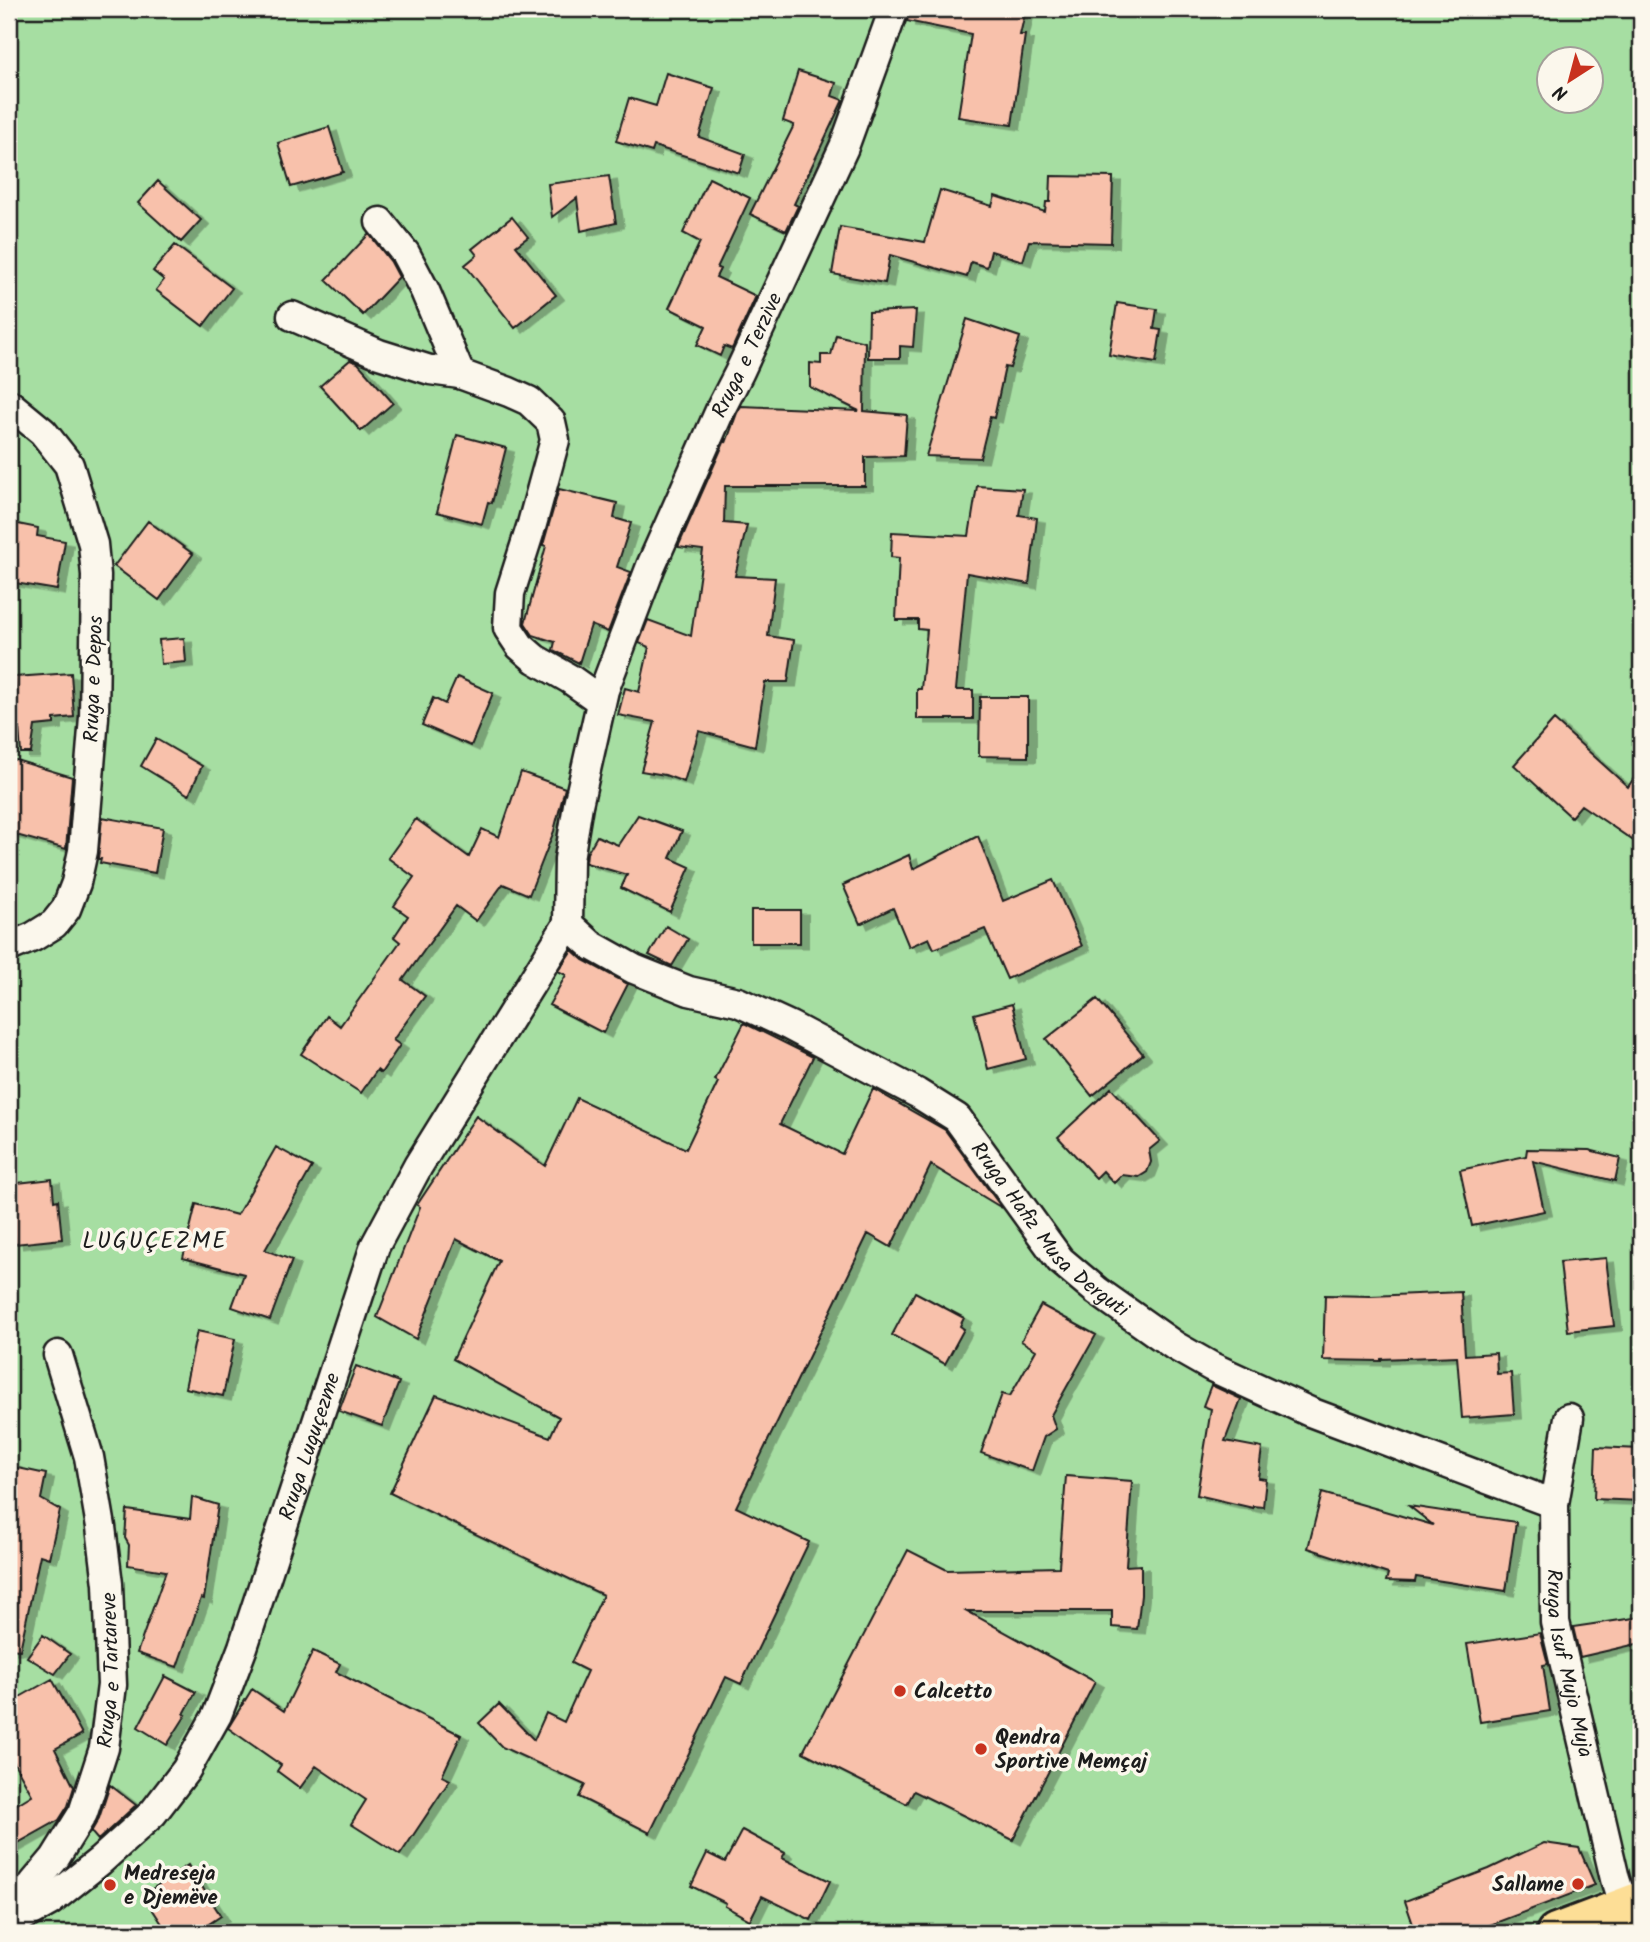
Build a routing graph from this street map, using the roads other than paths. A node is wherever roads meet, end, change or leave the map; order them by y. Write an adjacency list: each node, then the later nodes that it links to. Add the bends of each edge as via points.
1 (894, 9): 6 (street, Rruga e Terzive, via 844,147 651,566)
2 (380, 222): 4 (street, via 405,253)
3 (292, 316): 4 (street, via 379,354)
4 (460, 374): 6 (street, via 529,401 551,422 555,440 510,593 508,628 535,659)
5 (9, 404): 8 (street, Rruga e Depos, via 43,432 69,465 93,544 96,575 93,717 83,851 76,883 54,924)
6 (601, 701): 7 (street, Rruga e Terzive, via 569,859)
7 (568, 924): 11 (street, Rruga Hafiz Musa Derguti, via 592,945 634,969 689,992 738,1002 957,1118 1060,1260 1175,1346 1310,1412); 13 (street, Rruga Luguçezme, via 418,1166 375,1246 217,1715 186,1770 153,1813 50,1901)
8 (9, 947)
9 (58, 1355): 13 (street, Rruga e Tartareve, via 89,1457 101,1527 112,1685 104,1748 83,1812)
10 (1569, 1418): 11 (street, Rruga Isuf Mujo Muja)
11 (1554, 1504): 12 (street, Rruga Isuf Mujo Muja, via 1555,1622 1615,1879)
12 (1636, 1918): 14 (main road)
13 (9, 1922)
14 (1556, 1933)

